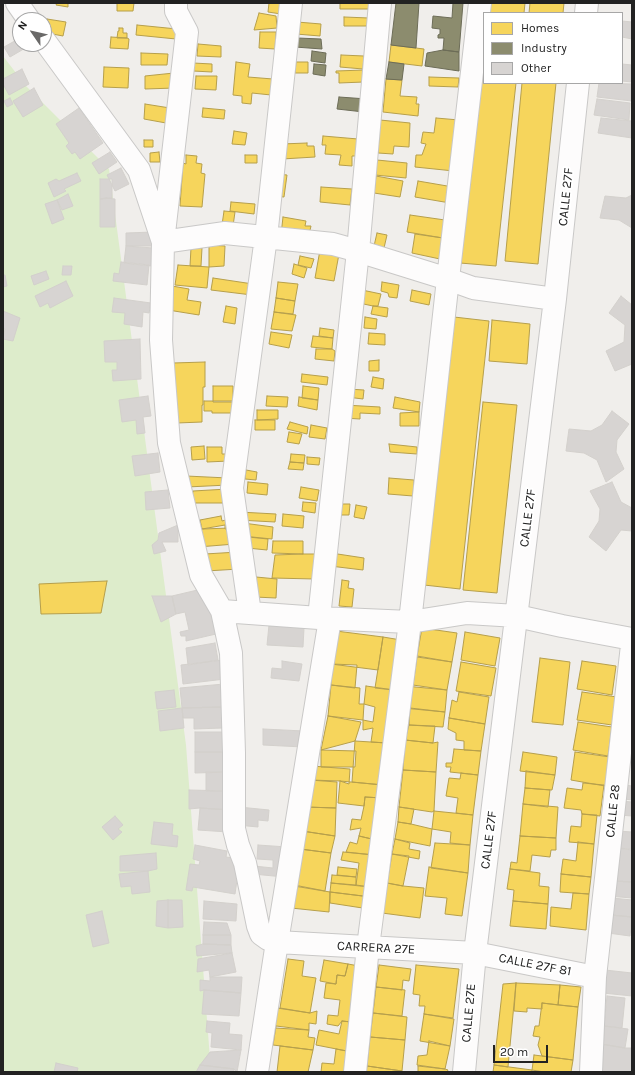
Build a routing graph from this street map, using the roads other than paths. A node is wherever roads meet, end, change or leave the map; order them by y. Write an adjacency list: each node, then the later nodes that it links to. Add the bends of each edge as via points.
1 (17, 3): 6 (street)
2 (176, 3): 10 (street, via 176,11 187,32)
3 (292, 3): 9 (street)
4 (380, 3): 11 (street)
5 (480, 3): 12 (street)
6 (23, 12)
7 (52, 51): 10 (street, via 139,170)
8 (578, 84): 13 (street, CALLE 27F)
9 (266, 237): 10 (street, via 224,232); 11 (street, via 333,244); 15 (street, via 232,488)
10 (163, 242): 14 (street, via 161,340 170,443 201,575)
11 (358, 251): 12 (street); 17 (street)
12 (448, 279): 13 (street, via 473,288); 18 (street)
13 (555, 299): 16 (street, CALLE 27F)
14 (222, 611): 15 (street); 21 (street, via 231,653 234,829 245,863 261,934)
15 (250, 613): 17 (street)
16 (517, 616): 18 (street, via 467,613); 19 (street); 23 (street, CALLE 27F)
17 (325, 618): 18 (street); 21 (street)
18 (410, 622): 22 (street)
19 (632, 639)
20 (632, 645): 24 (street, CALLE 28)
21 (277, 942): 22 (street, CARRERA 27E); 25 (street)
22 (368, 947): 23 (street, CARRERA 27E); 26 (street)
23 (475, 953): 24 (street, CALLE 27F 81); 27 (street, CALLE 27E)
24 (595, 977): 28 (street)
25 (256, 1072)
26 (355, 1072)
27 (464, 1072)
28 (591, 1072)

